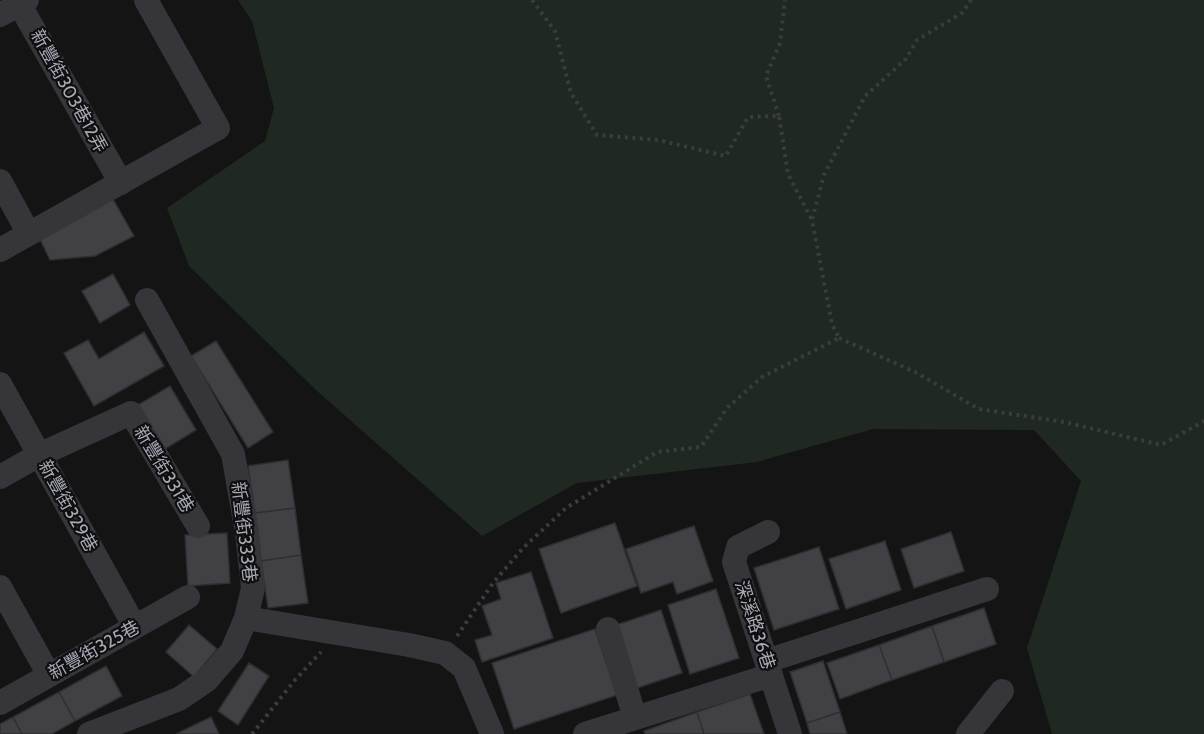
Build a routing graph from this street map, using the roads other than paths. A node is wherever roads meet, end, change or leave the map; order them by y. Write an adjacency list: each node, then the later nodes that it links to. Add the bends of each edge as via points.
1 (146, 0): 4 (street, via 218,128)
2 (16, 5): 4 (street, 新豐街303巷12弄)
3 (0, 181): 5 (street)
4 (120, 183): 5 (street)
5 (30, 234): 6 (street)
6 (0, 250)
7 (147, 300): 16 (street, 新豐街333巷, via 233,454 252,588)
8 (0, 384): 9 (street, 新豐街329巷)
9 (39, 455): 10 (street, 新豐街331巷); 11 (street, 新豐街331巷, via 131,413); 17 (street, 新豐街329巷)
10 (0, 477)
11 (198, 526)
12 (768, 532): 19 (street, 深溪路36巷, via 738,548 734,562)
13 (0, 587): 20 (street)
14 (987, 589): 19 (street)
15 (188, 597): 17 (street, 新豐街325巷)
16 (246, 618): 24 (street, 新豐街333巷, via 232,651 207,680 179,699); 25 (street, via 445,653 464,668)
17 (135, 627): 20 (street, 新豐街325巷)
18 (608, 629): 23 (street)
19 (769, 668): 23 (street); 27 (street, 深溪路36巷)
20 (49, 675): 22 (street, 新豐街325巷)
21 (1002, 691): 28 (street)
22 (0, 703)
23 (635, 718): 26 (street)
24 (89, 734)
25 (492, 734)
26 (585, 734)
27 (790, 734)
28 (968, 734)

